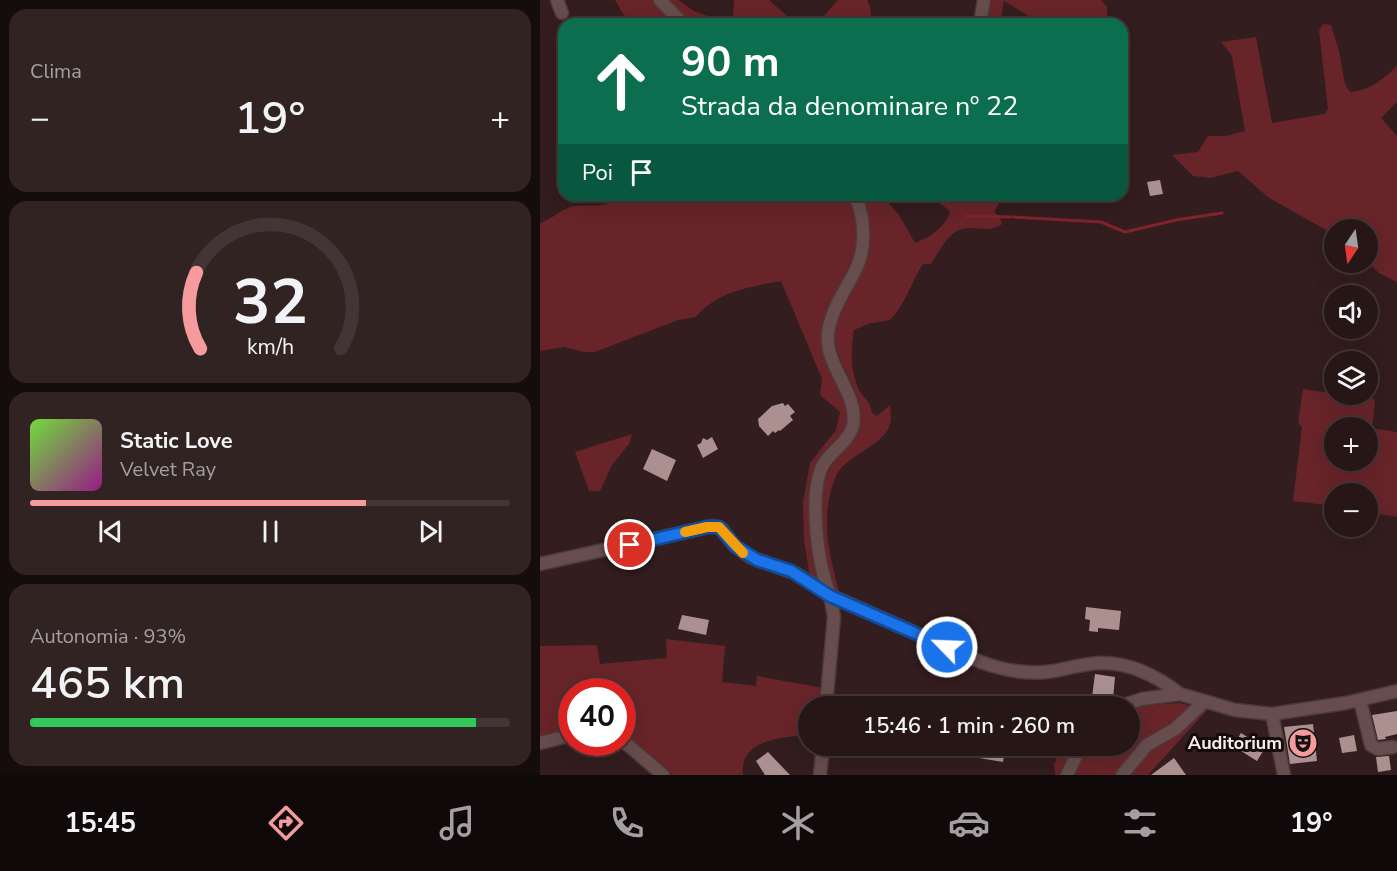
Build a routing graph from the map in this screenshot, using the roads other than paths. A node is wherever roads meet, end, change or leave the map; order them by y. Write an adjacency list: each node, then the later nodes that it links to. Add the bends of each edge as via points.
1 (558, 0): 4 (street)
2 (660, 0): 5 (street)
3 (984, 0): 6 (street)
4 (562, 13)
5 (677, 18)
6 (981, 18)
7 (857, 201): 9 (street, via 863,224 862,248 833,314 828,338 833,362 854,412 853,424 848,436 822,466 816,497 819,560)
8 (540, 564): 9 (street, via 713,526 722,529 750,557 797,574)
9 (830, 596): 11 (street, via 997,668 1036,673 1109,664 1155,676); 12 (street, via 834,617)
10 (1397, 691): 14 (street)
11 (1180, 694): 13 (street); 15 (street)
12 (827, 696)
13 (1140, 700)
14 (1360, 700): 16 (street); 19 (street, via 1371,745 1378,749)
15 (1205, 701): 16 (street, via 1244,712); 26 (street, via 1175,729 1147,745)
16 (1272, 714): 27 (street)
17 (558, 738): 18 (street)
18 (540, 743)
19 (1393, 747)
20 (636, 753): 23 (street)
21 (822, 756): 24 (street)
22 (1076, 756): 25 (street)
23 (663, 775)
24 (820, 775)
25 (1067, 775)
26 (1122, 775)
27 (1284, 775)

